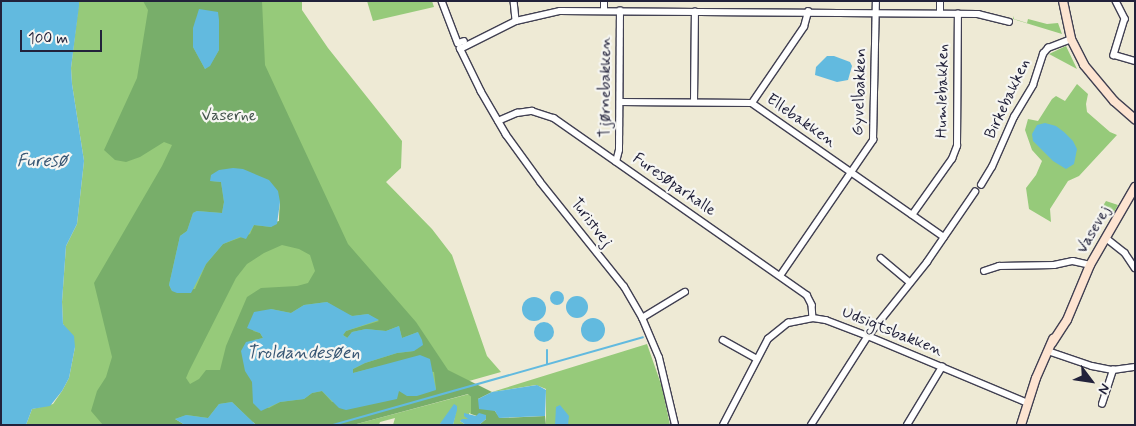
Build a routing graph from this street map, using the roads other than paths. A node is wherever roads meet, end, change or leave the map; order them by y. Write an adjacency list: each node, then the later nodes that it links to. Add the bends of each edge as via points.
1 (442, 1): 18 (street, via 458,43)
2 (514, 1): 15 (street)
3 (604, 1): 8 (street)
4 (876, 1): 12 (street, Gyvelbakken)
5 (940, 1): 13 (street)
6 (1063, 1): 17 (street)
7 (1116, 1): 19 (street, via 1125,19 1114,55)
8 (604, 11): 9 (street); 15 (street, via 560,11)
9 (620, 11): 10 (street); 20 (street, Tjørnebakken)
10 (695, 12): 11 (street); 21 (street)
11 (808, 12): 12 (street); 22 (street, via 804,27)
12 (876, 13): 13 (street); 26 (street, Gyvelbakken, via 875,133)
13 (940, 13): 14 (street)
14 (958, 14): 16 (street, via 978,14); 30 (street, Humlebakken, via 957,146 952,159)
15 (516, 21): 24 (street, Turistvej, via 460,49)
16 (1009, 22)
17 (1071, 38): 23 (street, via 1098,84); 27 (street, Birkebakken, via 1048,48 1043,54 1033,85)
18 (464, 41)
19 (1135, 61)
20 (620, 102): 21 (street, Ellebakken); 25 (street, Tjørnebakken)
21 (694, 102): 22 (street, Ellebakken)
22 (752, 103): 26 (street, Ellebakken)
23 (1135, 119)
24 (498, 121): 25 (street, Furesøparkalle, via 517,113 544,113); 40 (street, Turistvej, via 540,182 624,287)
25 (616, 162): 37 (street, Furesøparkalle)
26 (852, 173): 30 (street, Ellebakken); 37 (street, Gyvelbakken)
27 (981, 184)
28 (1135, 187): 32 (street, Vasevej)
29 (975, 192): 31 (street)
30 (912, 215): 31 (street, Ellebakken)
31 (944, 237): 38 (street)
32 (1106, 238): 34 (street, Vasevej); 35 (street, via 1125,253)
33 (881, 258): 38 (street)
34 (1090, 265): 36 (street, via 1073,261 1054,265 998,266); 44 (street, Vasevej, via 1067,320)
35 (1135, 268)
36 (984, 270)
37 (780, 276): 41 (street, Furesøparkalle, via 806,296 812,306)
38 (910, 282): 42 (street)
39 (685, 292): 40 (street)
40 (642, 318): 51 (street, Turistvej, via 659,358)
41 (813, 318): 42 (street, Udsigtsbakken); 45 (street, Udsigtsbakken, via 800,319 777,330)
42 (868, 336): 46 (street, Udsigtsbakken); 53 (street)
43 (723, 340): 45 (street)
44 (1048, 351): 48 (street); 49 (street, Vasevej)
45 (757, 358): 52 (street, Udsigtsbakken)
46 (942, 367): 49 (street, Udsigtsbakken); 54 (street)
47 (1135, 367): 48 (street)
48 (1113, 370): 50 (street)
49 (1028, 404): 55 (street, Vasevej)
50 (1102, 404)
51 (675, 425)
52 (723, 425)
53 (811, 425)
54 (907, 425)
55 (1021, 425)

